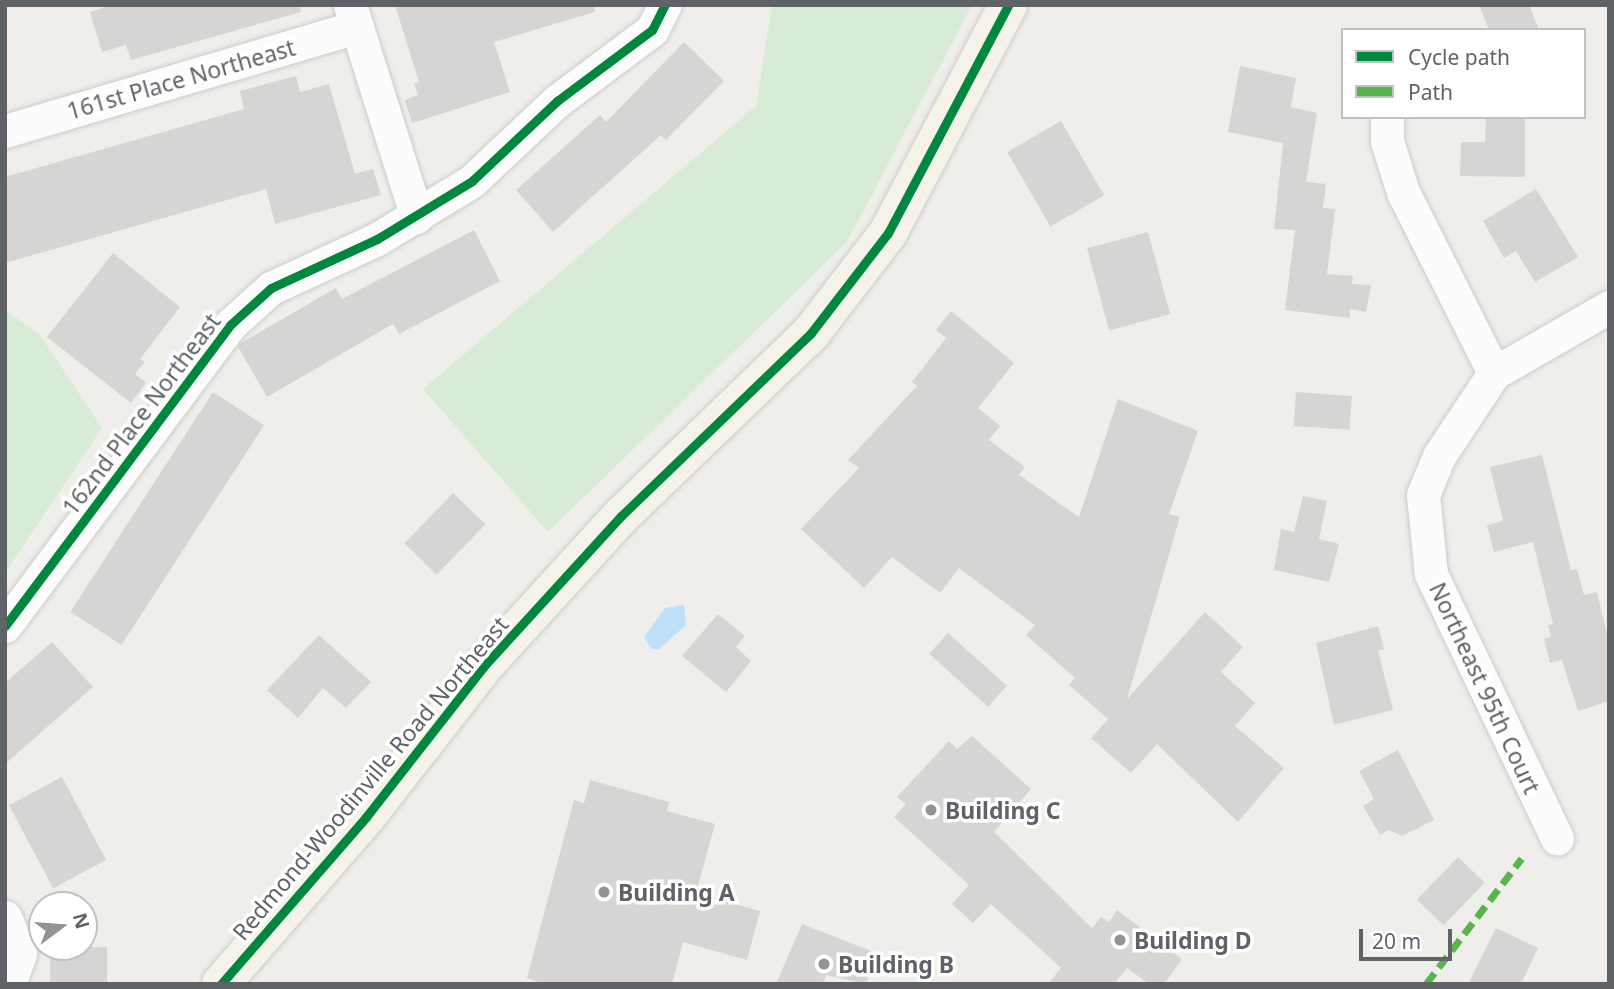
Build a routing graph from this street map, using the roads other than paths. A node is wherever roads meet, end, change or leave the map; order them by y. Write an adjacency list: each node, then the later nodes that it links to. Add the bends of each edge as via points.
1 (665, 5): 6 (street, 162nd Place Northeast, via 652,30 557,101 472,181)
2 (1008, 5): 13 (main road, Redmond-Woodinville Road Northeast, via 927,169 888,233 811,333 621,516 493,656 366,817)
3 (354, 16): 5 (street, 161st Place Northeast); 6 (street)
4 (1387, 119): 8 (street, via 1387,141 1403,192)
5 (5, 131)
6 (416, 217): 9 (street, 162nd Place Northeast, via 271,288 230,325)
7 (1609, 307): 8 (street)
8 (1494, 373): 10 (street, Northeast 95th Court, via 1439,456 1423,495 1431,574)
9 (5, 626)
10 (1557, 838)
11 (5, 917): 12 (street, via 20,954)
12 (9, 984)
13 (221, 984)

